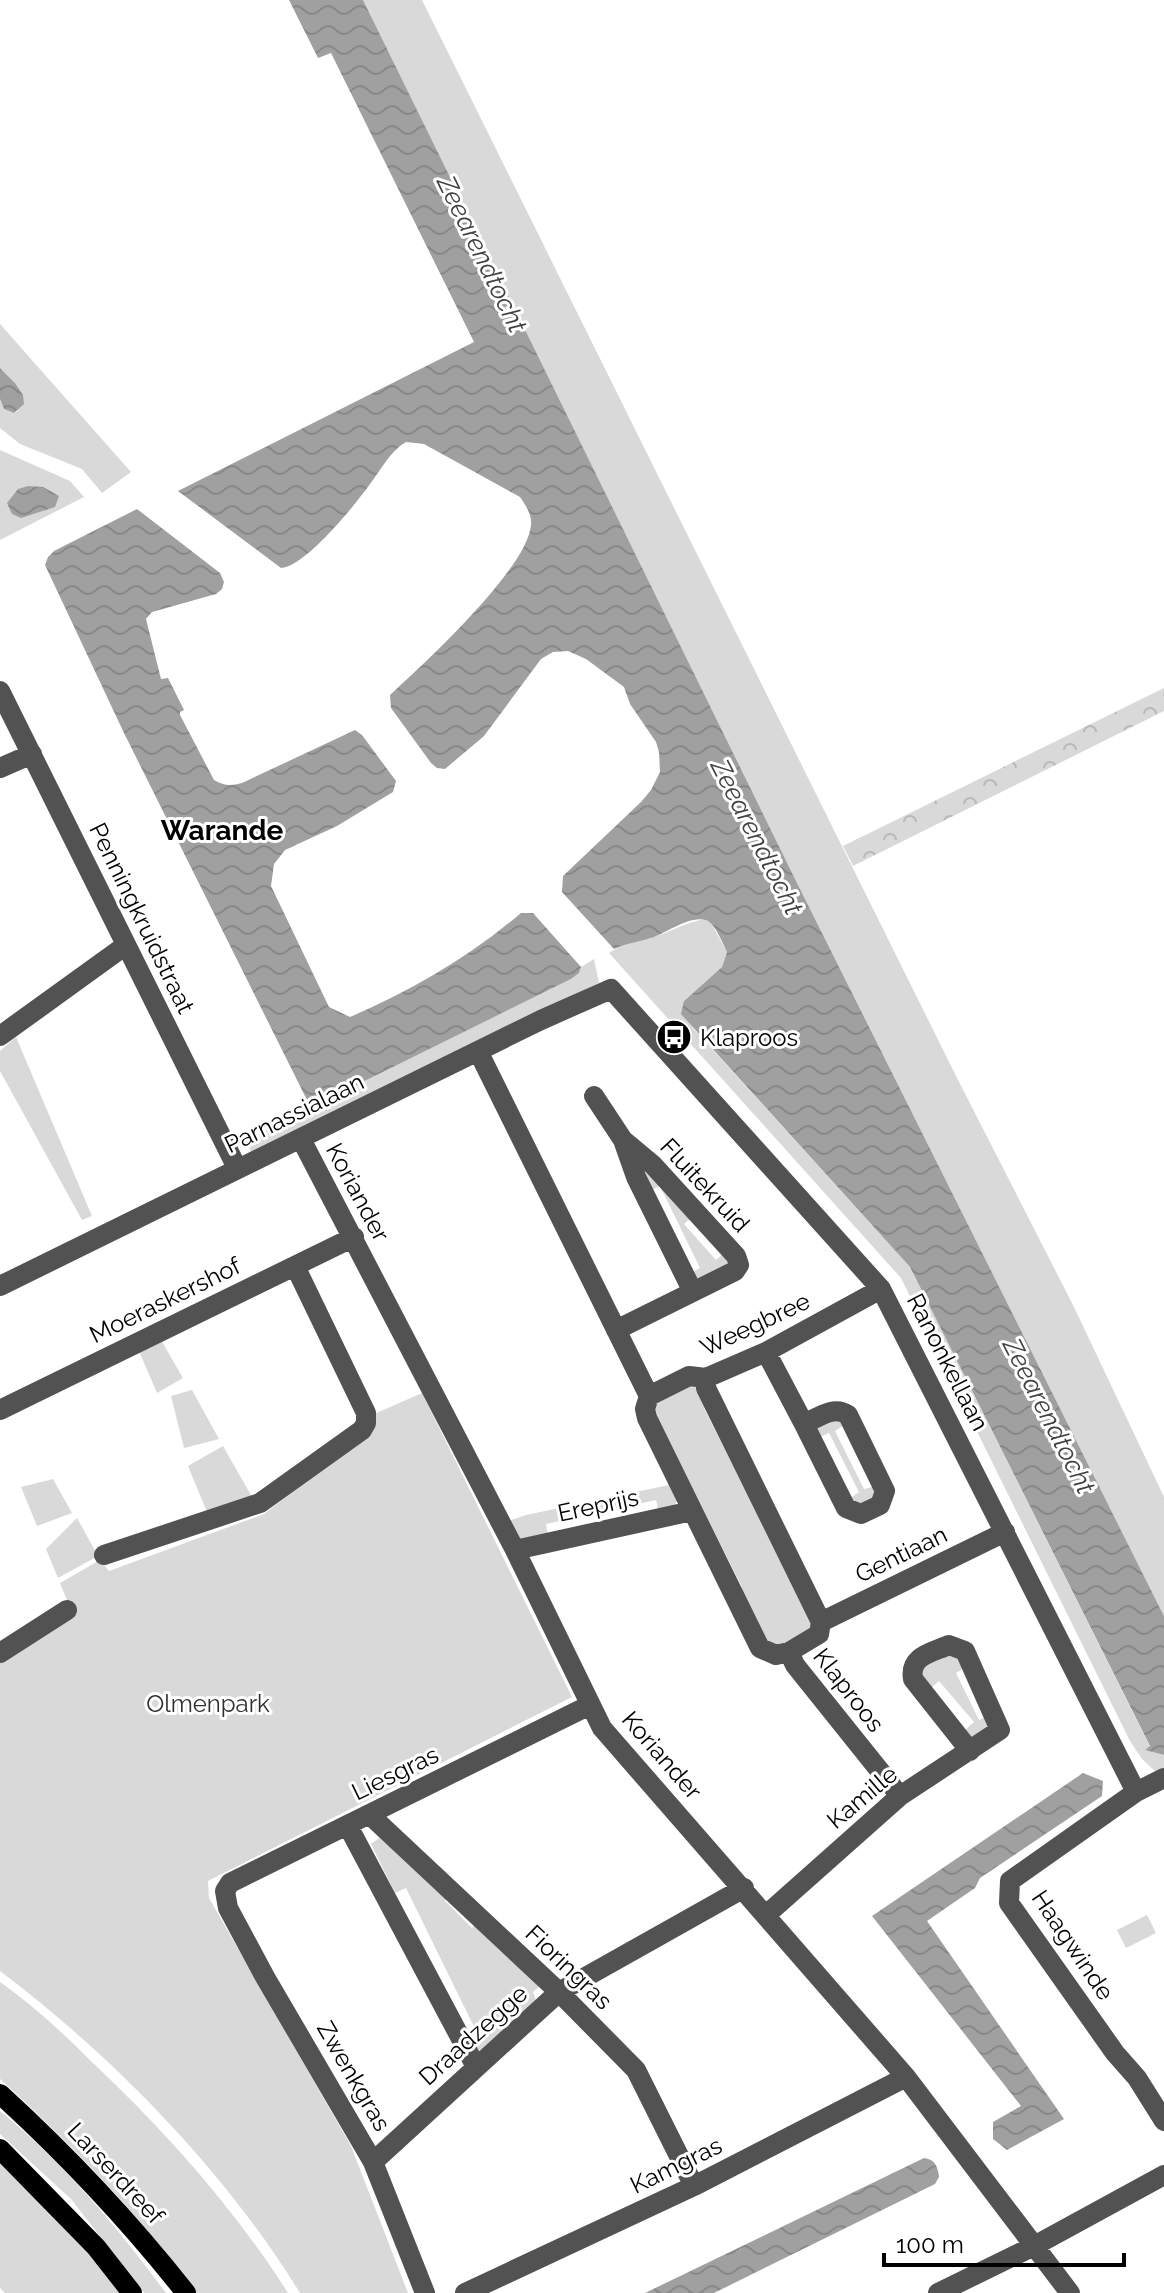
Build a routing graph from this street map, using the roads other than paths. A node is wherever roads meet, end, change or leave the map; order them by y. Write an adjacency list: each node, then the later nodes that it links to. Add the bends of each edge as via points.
1 (0, 691): 2 (street, Penningkruidstraat)
2 (32, 754): 3 (street); 4 (street, Penningkruidstraat)
3 (0, 768)
4 (126, 945): 6 (street); 11 (street, Penningkruidstraat)
5 (611, 989): 7 (street, Parnassialaan); 15 (street, Ranonkellaan)
6 (0, 1036)
7 (478, 1051): 9 (street, Parnassialaan); 17 (street, Klaproos)
8 (594, 1096): 10 (street, Fluitekruid)
9 (301, 1139): 11 (street, Parnassialaan); 12 (street, Koriander)
10 (623, 1140): 16 (street, Fluitekruid); 16 (street, Fluitekruid, via 653,1165 736,1256 735,1271)
11 (237, 1168): 14 (street, Parnassialaan)
12 (354, 1237): 13 (street, Moeraskershof); 25 (street, Koriander)
13 (295, 1266): 21 (street, Moeraskershof); 26 (street, via 366,1413 362,1430 260,1503)
14 (0, 1286)
15 (881, 1289): 18 (street, Weegbree); 24 (street, Ranonkellaan)
16 (693, 1292): 17 (street, Fluitekruid)
17 (616, 1330): 20 (street, Klaproos)
18 (766, 1352): 19 (street, Weegbree); 22 (street)
19 (706, 1378): 20 (street, Weegbree, via 689,1376); 28 (street, Klaproos, via 706,1388)
20 (649, 1396): 23 (street, Klaproos, via 647,1418)
21 (0, 1410)
22 (804, 1424): 22 (street, via 846,1508 861,1514 880,1505 885,1491 848,1415 832,1410)
23 (692, 1511): 25 (street, Ereprijs); 29 (street, Klaproos, via 760,1648 776,1655)
24 (1005, 1532): 28 (street, Gentiaan); 34 (street, Ranonkellaan)
25 (515, 1550): 31 (street, Koriander)
26 (104, 1555)
27 (67, 1610): 30 (street)
28 (821, 1622): 29 (street, Klaproos, via 819,1634)
29 (789, 1652): 35 (street, Klaproos)
30 (0, 1653)
31 (590, 1705): 36 (street, Liesgras); 38 (street, Koriander, via 602,1728)
32 (970, 1751): 32 (street, Kamille, via 1000,1730 965,1651 949,1645 914,1662 913,1679); 35 (street, Kamille)
33 (1164, 1778): 34 (street)
34 (1136, 1792): 45 (street, Haagwinde, via 1010,1881 1009,1903)
35 (900, 1796): 40 (street, Kamille)
36 (370, 1815): 37 (street, Liesgras); 41 (street, Fioringras)
37 (348, 1826): 39 (street, Liesgras, via 230,1883); 42 (street)
38 (744, 1888): 40 (street, Koriander); 41 (street, Draadzegge)
39 (225, 1891): 47 (street, Zwenkgras, via 228,1908 265,1977)
40 (766, 1915): 43 (street, Koriander)
41 (559, 1992): 42 (street, Draadzegge); 49 (street, Fioringras, via 636,2070)
42 (476, 2067): 47 (street, Draadzegge)
43 (906, 2077): 49 (street, Kamgras); 50 (street, Koriander)
44 (0, 2094): 52 (main road, Larserdreef, via 122,2215)
45 (1164, 2121)
46 (0, 2149): 51 (main road, via 96,2247)
47 (373, 2162): 53 (street, Zwenkgras)
48 (1164, 2175): 50 (street)
49 (694, 2186): 54 (street, Kamgras)
50 (1034, 2246): 55 (street); 56 (street, Koriander)
51 (132, 2293)
52 (186, 2293)
53 (425, 2293)
54 (465, 2293)
55 (938, 2293)
56 (1070, 2293)

